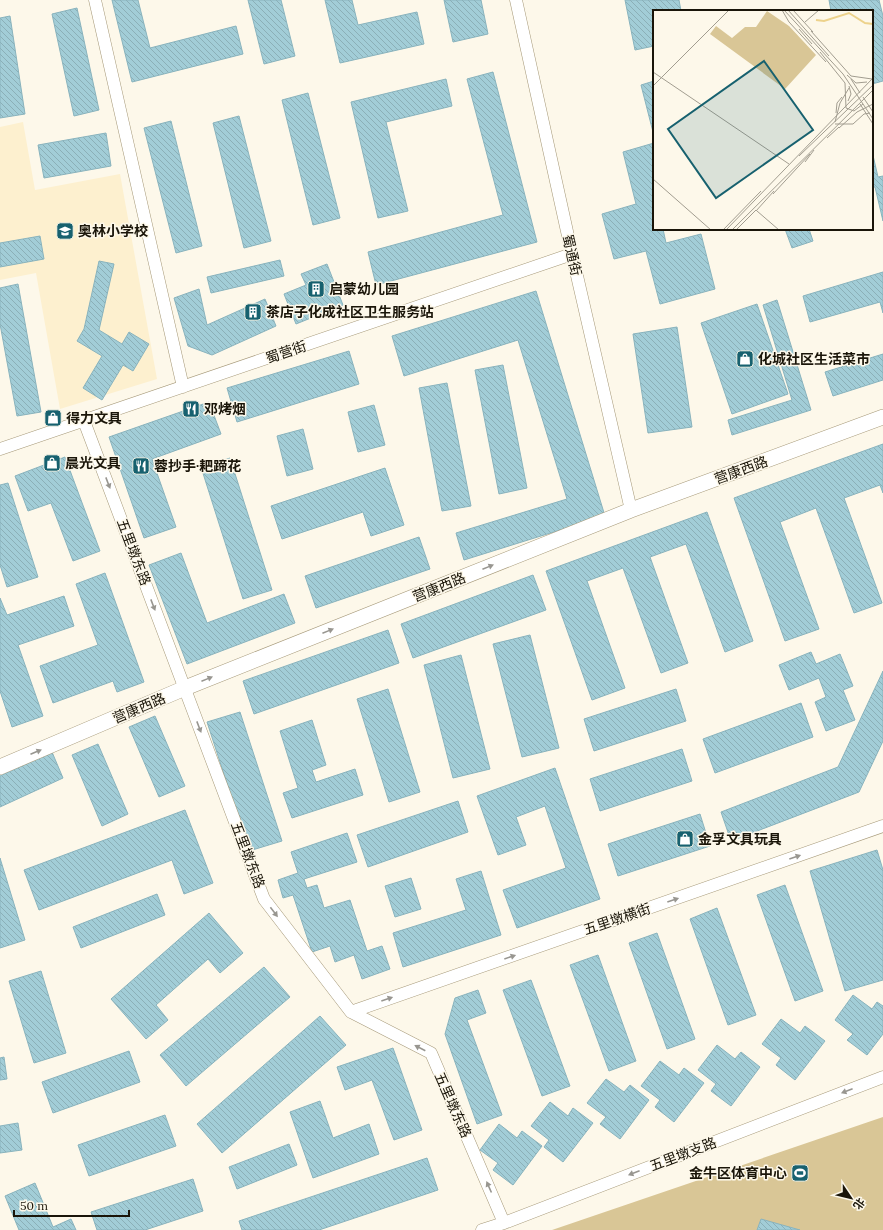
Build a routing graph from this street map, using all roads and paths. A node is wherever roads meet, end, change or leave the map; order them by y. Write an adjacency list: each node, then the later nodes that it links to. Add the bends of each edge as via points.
1 (95, 0): 4 (street)
2 (516, 0): 3 (street, 蜀通街)
3 (572, 254): 4 (street, 蜀营街); 8 (street, 蜀通街)
4 (183, 387): 6 (street, 蜀营街)
5 (883, 417): 8 (street, 营康西路)
6 (84, 421): 7 (street, 蜀营街); 9 (street, 五里墩东路, one-way to 9)
7 (0, 450)
8 (631, 510): 9 (street, 营康西路, one-way to 8)
9 (185, 688): 10 (street, 营康西路, one-way to 9); 12 (street, 五里墩东路, one-way to 12, via 264,899)
10 (0, 767)
11 (883, 826): 12 (street, 五里墩横街, one-way to 11)
12 (351, 1012): 14 (street, 五里墩东路, one-way to 12, via 431,1053)
13 (883, 1077): 14 (street, 五里墩支路, one-way to 14)
14 (504, 1223): 15 (street, 五里墩支路)
15 (482, 1230)

